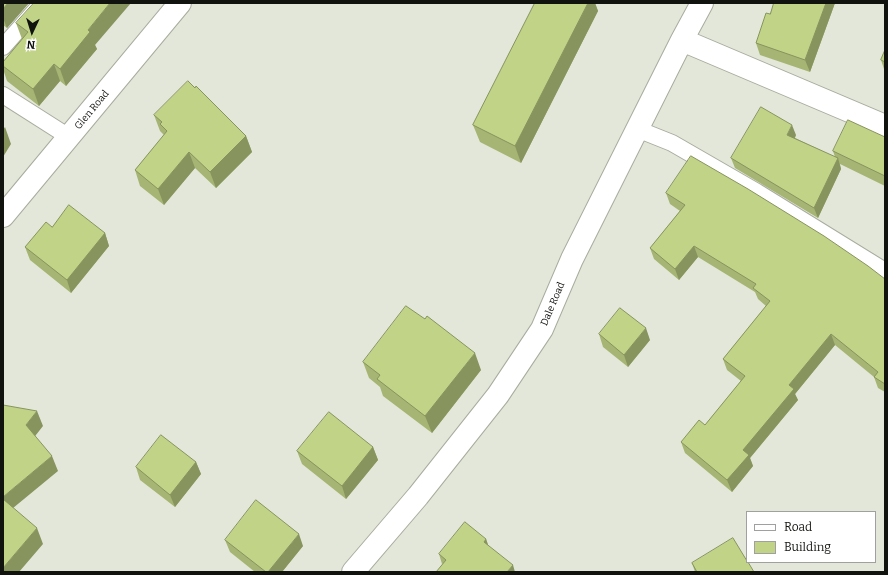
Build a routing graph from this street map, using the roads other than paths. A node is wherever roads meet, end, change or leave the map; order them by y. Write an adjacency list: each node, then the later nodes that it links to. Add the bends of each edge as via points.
1 (42, 3): 5 (lane)
2 (180, 3): 9 (street, Glen Road)
3 (702, 3): 4 (street, Dale Road)
4 (682, 40): 7 (street); 8 (street, Dale Road)
5 (3, 47)
6 (3, 95): 9 (lane)
7 (885, 126)
8 (637, 129): 11 (lane, via 672,143); 12 (street, Dale Road, via 572,259 542,329 498,395 418,496)
9 (69, 137): 10 (street, Glen Road)
10 (3, 216)
11 (885, 271)
12 (353, 572)

